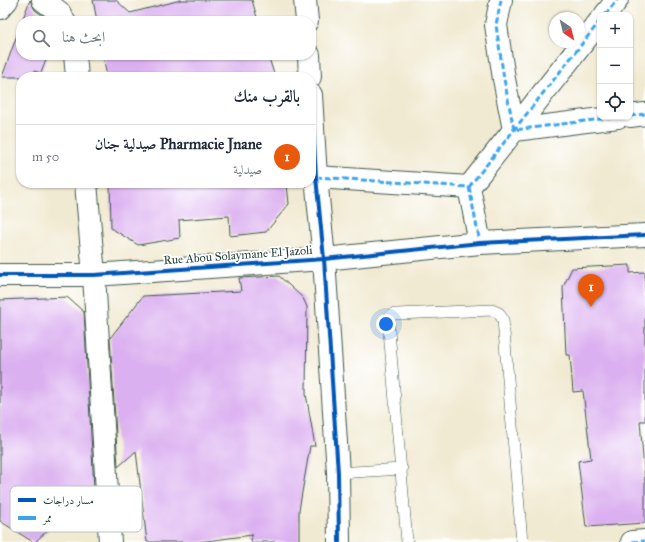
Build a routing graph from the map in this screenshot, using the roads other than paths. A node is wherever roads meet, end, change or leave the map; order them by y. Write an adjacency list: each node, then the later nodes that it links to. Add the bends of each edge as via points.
1 (7, 0): 6 (street)
2 (43, 0): 8 (street)
3 (305, 0): 9 (street)
4 (501, 0): 18 (street, via 496,25)
5 (617, 0): 7 (street)
6 (0, 8)
7 (607, 12)
8 (61, 16)
9 (307, 16)
10 (597, 25): 18 (street)
11 (75, 60): 13 (street)
12 (309, 60): 14 (street)
13 (77, 72)
14 (310, 72)
15 (645, 114): 16 (street)
16 (633, 116)
17 (597, 120): 18 (street)
18 (514, 130): 20 (street)
19 (316, 177): 20 (street); 24 (street)
20 (468, 187): 23 (street)
21 (86, 188): 26 (street)
22 (645, 235): 23 (street, Rue Abou Solaymane El Jazoli)
23 (480, 243): 24 (street, Rue Abou Solaymane El Jazoli)
24 (324, 259): 26 (street, Rue Abou Solaymane El Jazoli); 28 (street)
25 (0, 275): 26 (street, Rue Abou Solaymane El Jazoli)
26 (94, 275): 29 (street)
27 (402, 469): 28 (lane); 34 (lane); 35 (lane, via 388,319 393,314 496,310 503,320)
28 (338, 473): 33 (street)
29 (107, 486)
30 (109, 532): 32 (street)
31 (645, 541): 36 (street)
32 (110, 542)
33 (339, 542)
34 (407, 542)
35 (522, 542)
36 (632, 542)

